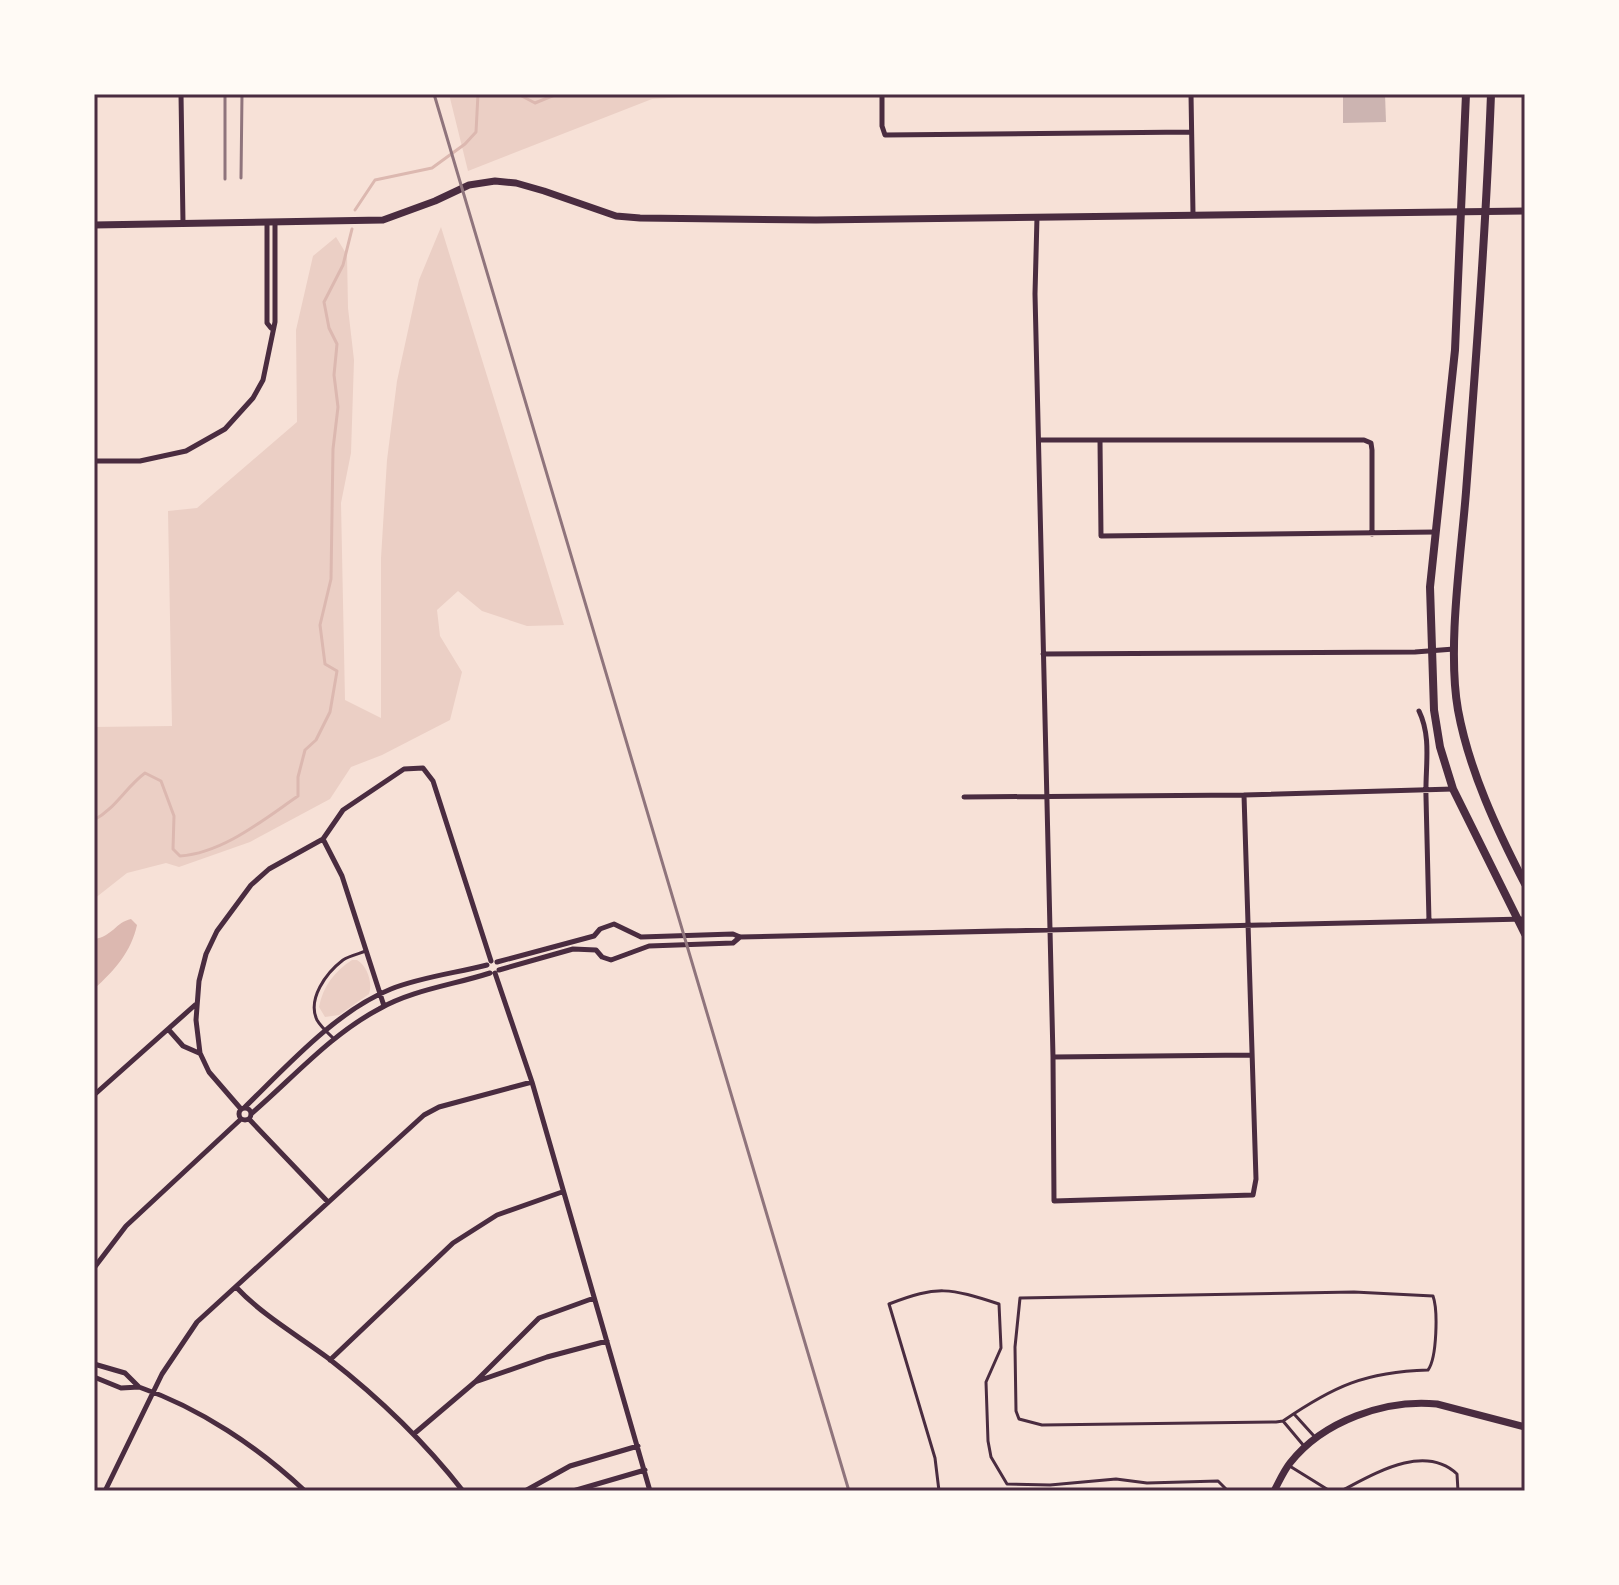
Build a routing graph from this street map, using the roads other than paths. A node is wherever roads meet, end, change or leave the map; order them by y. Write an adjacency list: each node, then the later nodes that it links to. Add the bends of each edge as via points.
1 (181, 94): 12 (street)
2 (882, 94): 6 (street, via 885,135)
3 (1191, 94): 6 (street)
4 (1466, 94): 7 (main road)
5 (1491, 94): 8 (main road)
6 (1191, 132): 10 (street)
7 (1461, 211): 8 (street); 10 (street); 18 (main road, via 1455,350)
8 (1485, 211): 9 (street); 20 (main road)
9 (1525, 211)
10 (1193, 214): 11 (street)
11 (1037, 217): 13 (street, via 628,217 495,181 469,185 383,220); 15 (street)
12 (183, 223): 13 (street); 14 (street)
13 (271, 223): 17 (street, via 267,323 272,329 263,380 253,398 225,429 196,446 164,458)
14 (94, 225)
15 (1039, 440): 16 (street); 22 (street)
16 (1100, 440): 19 (street, via 1364,440 1372,450); 19 (street, via 1101,536)
17 (94, 461)
18 (1437, 532): 19 (street); 21 (main road, via 1430,587)
19 (1372, 534)
20 (1456, 649): 21 (street); 30 (main road, via 1458,709 1468,749)
21 (1432, 652): 22 (street); 24 (main road, via 1434,710)
22 (1043, 654): 26 (street)
23 (1419, 711): 25 (street, via 1426,732)
24 (1453, 789): 25 (street); 31 (main road, via 1498,884)
25 (1426, 792): 27 (street); 32 (street)
26 (1045, 795): 27 (street); 28 (street); 34 (street)
27 (1244, 795): 33 (street)
28 (964, 797)
29 (323, 839): 39 (street, via 342,876); 40 (street, via 343,810 404,769 428,771); 43 (street, via 269,869 237,900 206,954)
30 (1525, 884)
31 (1521, 919): 32 (street); 35 (main road)
32 (1429, 921): 33 (street)
33 (1249, 925): 34 (street); 49 (street)
34 (1050, 929): 37 (street); 50 (street)
35 (1525, 934)
36 (594, 936): 37 (street, via 614,924 641,937); 38 (street); 40 (street)
37 (740, 937): 38 (street, via 733,943 641,947 611,960)
38 (596, 950): 41 (street, via 562,952)
39 (366, 951): 42 (street); 46 (lane, via 344,959 317,994 313,1006)
40 (492, 963): 41 (street); 41 (street); 42 (street)
41 (494, 972): 44 (street); 51 (street)
42 (380, 995): 44 (street); 46 (street)
43 (196, 1004): 45 (street); 48 (street)
44 (384, 1006): 47 (street)
45 (168, 1029): 48 (street, via 183,1046); 52 (street)
46 (327, 1031): 47 (lane); 53 (street)
47 (334, 1039): 54 (street)
48 (200, 1053): 53 (street, via 209,1072)
49 (1250, 1055): 50 (street); 50 (street, via 1253,1195 1054,1201)
50 (1053, 1057)
51 (532, 1082): 56 (street); 57 (street, via 424,1115)
52 (94, 1095)
53 (242, 1109): 54 (street, via 249,1109); 55 (street)
54 (250, 1117): 55 (street); 57 (street)
55 (241, 1119): 58 (street, via 126,1226)
56 (562, 1192): 60 (street); 62 (street, via 497,1215 453,1243)
57 (328, 1202): 59 (street)
58 (94, 1268)
59 (236, 1287): 62 (street); 67 (street, via 197,1322)
60 (594, 1298): 61 (street); 65 (street, via 539,1318)
61 (607, 1341): 65 (street); 73 (street)
62 (330, 1360): 71 (street)
63 (94, 1364): 66 (street, via 125,1373)
64 (94, 1377): 66 (street, via 121,1388)
65 (475, 1382): 71 (street)
66 (139, 1387): 67 (street)
67 (154, 1392): 77 (street); 78 (street, via 250,1445)
68 (1294, 1414): 69 (lane); 69 (lane, via 1351,1382 1428,1370 1433,1364 1433,1296 1354,1292 1025,1297 1017,1303 1016,1411 1027,1423); 72 (lane)
69 (1283, 1421): 74 (lane)
70 (1525, 1427): 72 (street, via 1415,1403 1360,1414)
71 (415, 1433): 79 (street)
72 (1316, 1439): 74 (street)
73 (638, 1446): 76 (street); 80 (street, via 570,1466)
74 (1305, 1448): 75 (street)
75 (1288, 1465): 85 (street); 86 (lane)
76 (645, 1470): 81 (street); 82 (street)
77 (105, 1491)
78 (305, 1491)
79 (463, 1491)
80 (525, 1491)
81 (573, 1491)
82 (650, 1491)
83 (939, 1491): 84 (lane, via 935,1458 889,1304 918,1293 956,1290 999,1304 1001,1348 986,1382 991,1457 1004,1481 1030,1486 1116,1479 1218,1481)
84 (1228, 1491)
85 (1274, 1491)
86 (1330, 1491)
87 (1341, 1491): 88 (lane, via 1388,1467 1421,1461 1447,1464 1457,1474)
88 (1458, 1491)

